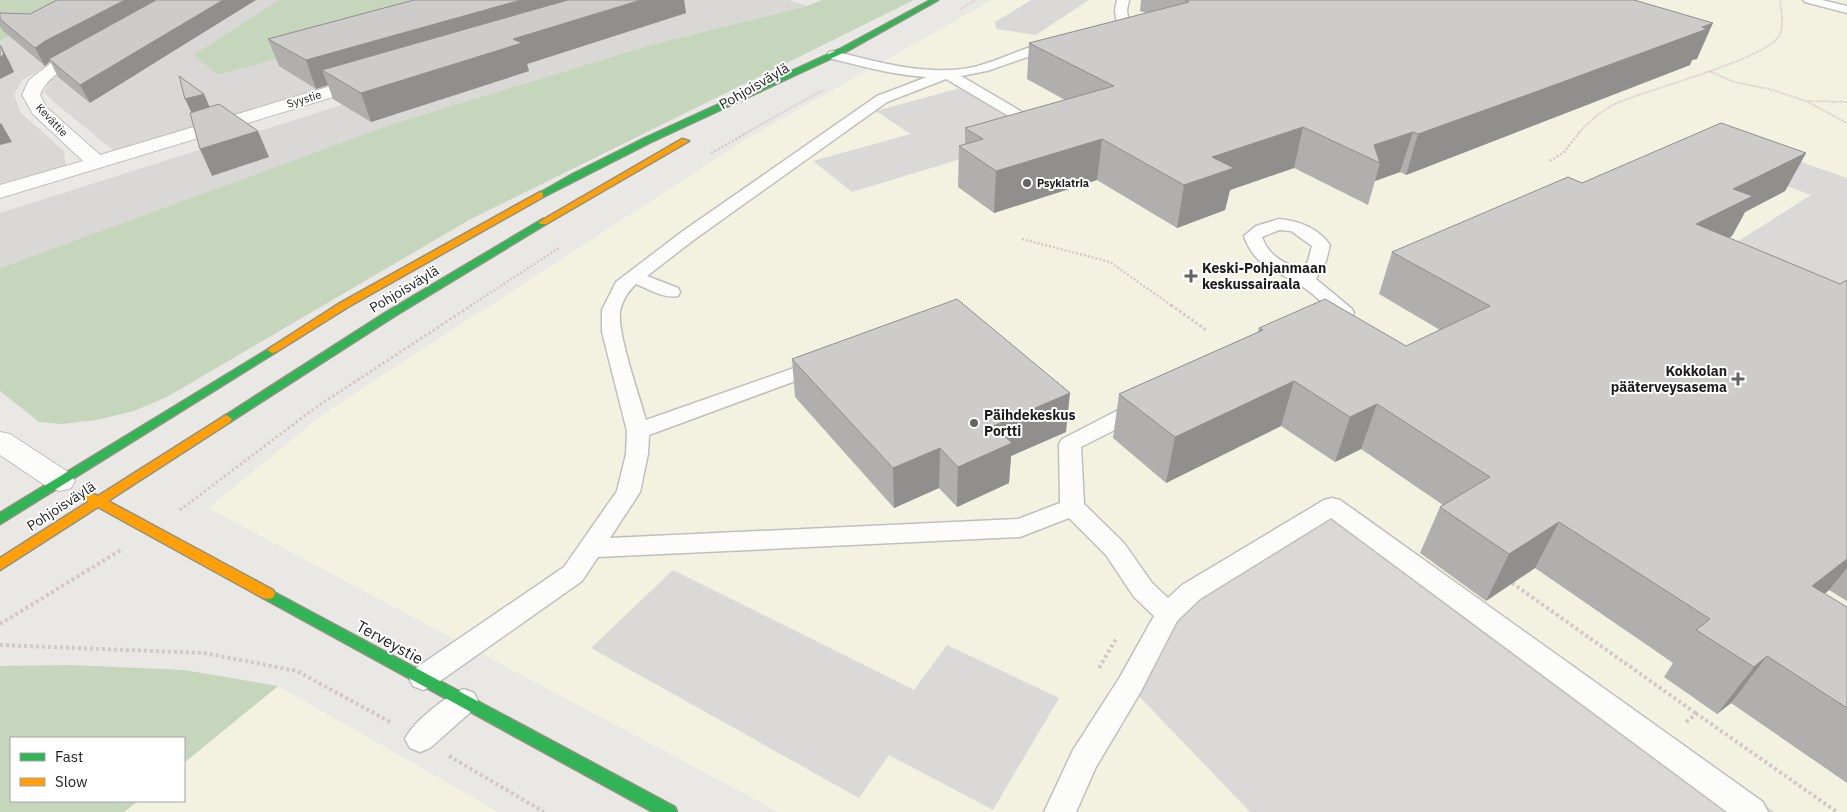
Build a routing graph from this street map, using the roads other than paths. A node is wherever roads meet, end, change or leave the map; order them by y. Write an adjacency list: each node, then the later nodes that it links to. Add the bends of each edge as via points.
1 (936, 0): 8 (main road, Pohjoisväylä)
2 (1123, 0): 5 (lane, via 1120,13 1123,27)
3 (1809, 0): 4 (lane)
4 (1847, 10)
5 (1091, 37)
6 (1070, 40): 9 (lane, via 1032,49 974,70)
7 (102, 42): 14 (street, Kevättie, via 62,64 35,84 31,95 39,110)
8 (833, 55): 9 (lane, via 869,64); 11 (main road, Pohjoisväylä); 24 (main road, Pohjoisväylä, via 593,167 461,238)
9 (947, 74): 12 (lane); 16 (lane, via 882,99)
10 (387, 75): 14 (street, Syystie)
11 (760, 101)
12 (1029, 122)
13 (700, 134): 25 (main road, Pohjoisväylä, via 441,283)
14 (96, 162): 15 (street, Syystie)
15 (0, 192)
16 (634, 277): 18 (lane); 22 (lane, via 622,286 611,310 612,332)
17 (1306, 281): 19 (lane, via 1346,313)
18 (671, 292)
19 (1310, 330)
20 (841, 358): 22 (lane)
21 (1157, 400): 26 (lane, via 1070,444)
22 (638, 431): 28 (lane, via 637,454 628,492)
23 (0, 441): 24 (street)
24 (60, 481): 25 (main road, Terveystie); 27 (main road, Pohjoisväylä)
25 (96, 500): 29 (main road, Pohjoisväylä); 31 (main road, Terveystie)
26 (1072, 507): 28 (lane, via 1020,528); 30 (lane, via 1115,550 1143,590)
27 (0, 519)
28 (590, 548): 31 (lane, via 573,574)
29 (0, 564)
30 (1168, 614): 35 (lane, via 1084,760); 36 (lane, via 1192,592 1332,506)
31 (423, 678): 32 (main road, Terveystie)
32 (464, 701): 33 (lane); 34 (main road, Terveystie)
33 (420, 739)
34 (669, 812)
35 (1060, 812)
36 (1752, 812)

